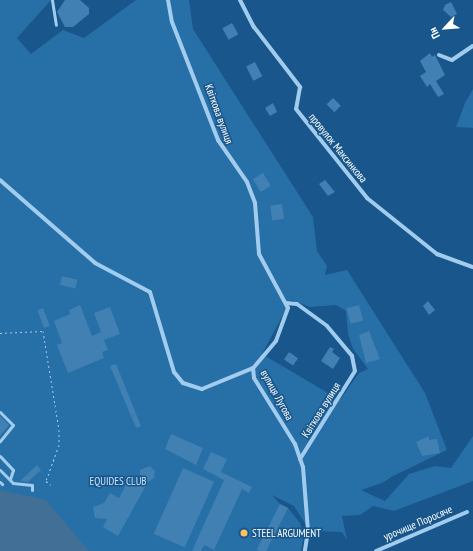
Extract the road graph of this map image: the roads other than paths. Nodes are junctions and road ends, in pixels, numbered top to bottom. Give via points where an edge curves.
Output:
1 (52, 0) edge
2 (168, 0) edge
3 (240, 0) edge
4 (56, 25) dead end
5 (473, 46) edge
6 (439, 55) dead end
7 (0, 180) edge
8 (473, 267) edge
9 (286, 303) junction
10 (252, 368) junction
11 (0, 412) edge
12 (0, 441) edge
13 (0, 456) edge
14 (300, 459) junction
15 (0, 470) edge
16 (10, 479) junction
17 (32, 490) dead end
18 (467, 512) dead end
19 (305, 551) edge
20 (376, 551) edge

1 - 4 lane
2 - 9 street, Квіткова вулиця via 172,22 218,140 247,182 255,203 259,254
3 - 8 street, провулок Максинкова via 254,27 300,86 296,109 367,198 437,254
5 - 6 street via 452,60
7 - 10 street via 95,264 150,292 174,372 183,383 202,389
9 - 10 street, вулиця Лугова via 288,308 285,323 276,341
9 - 14 street, Квіткова вулиця via 297,304 327,326 352,356 355,371
10 - 14 street, вулиця Лугова via 254,378 295,444
11 - 12 lane via 13,425
13 - 16 lane via 13,470
14 - 19 street, вулиця Лугова via 306,498
15 - 16 lane
16 - 17 lane via 17,485 32,486
18 - 20 street, урочище Поросяче

